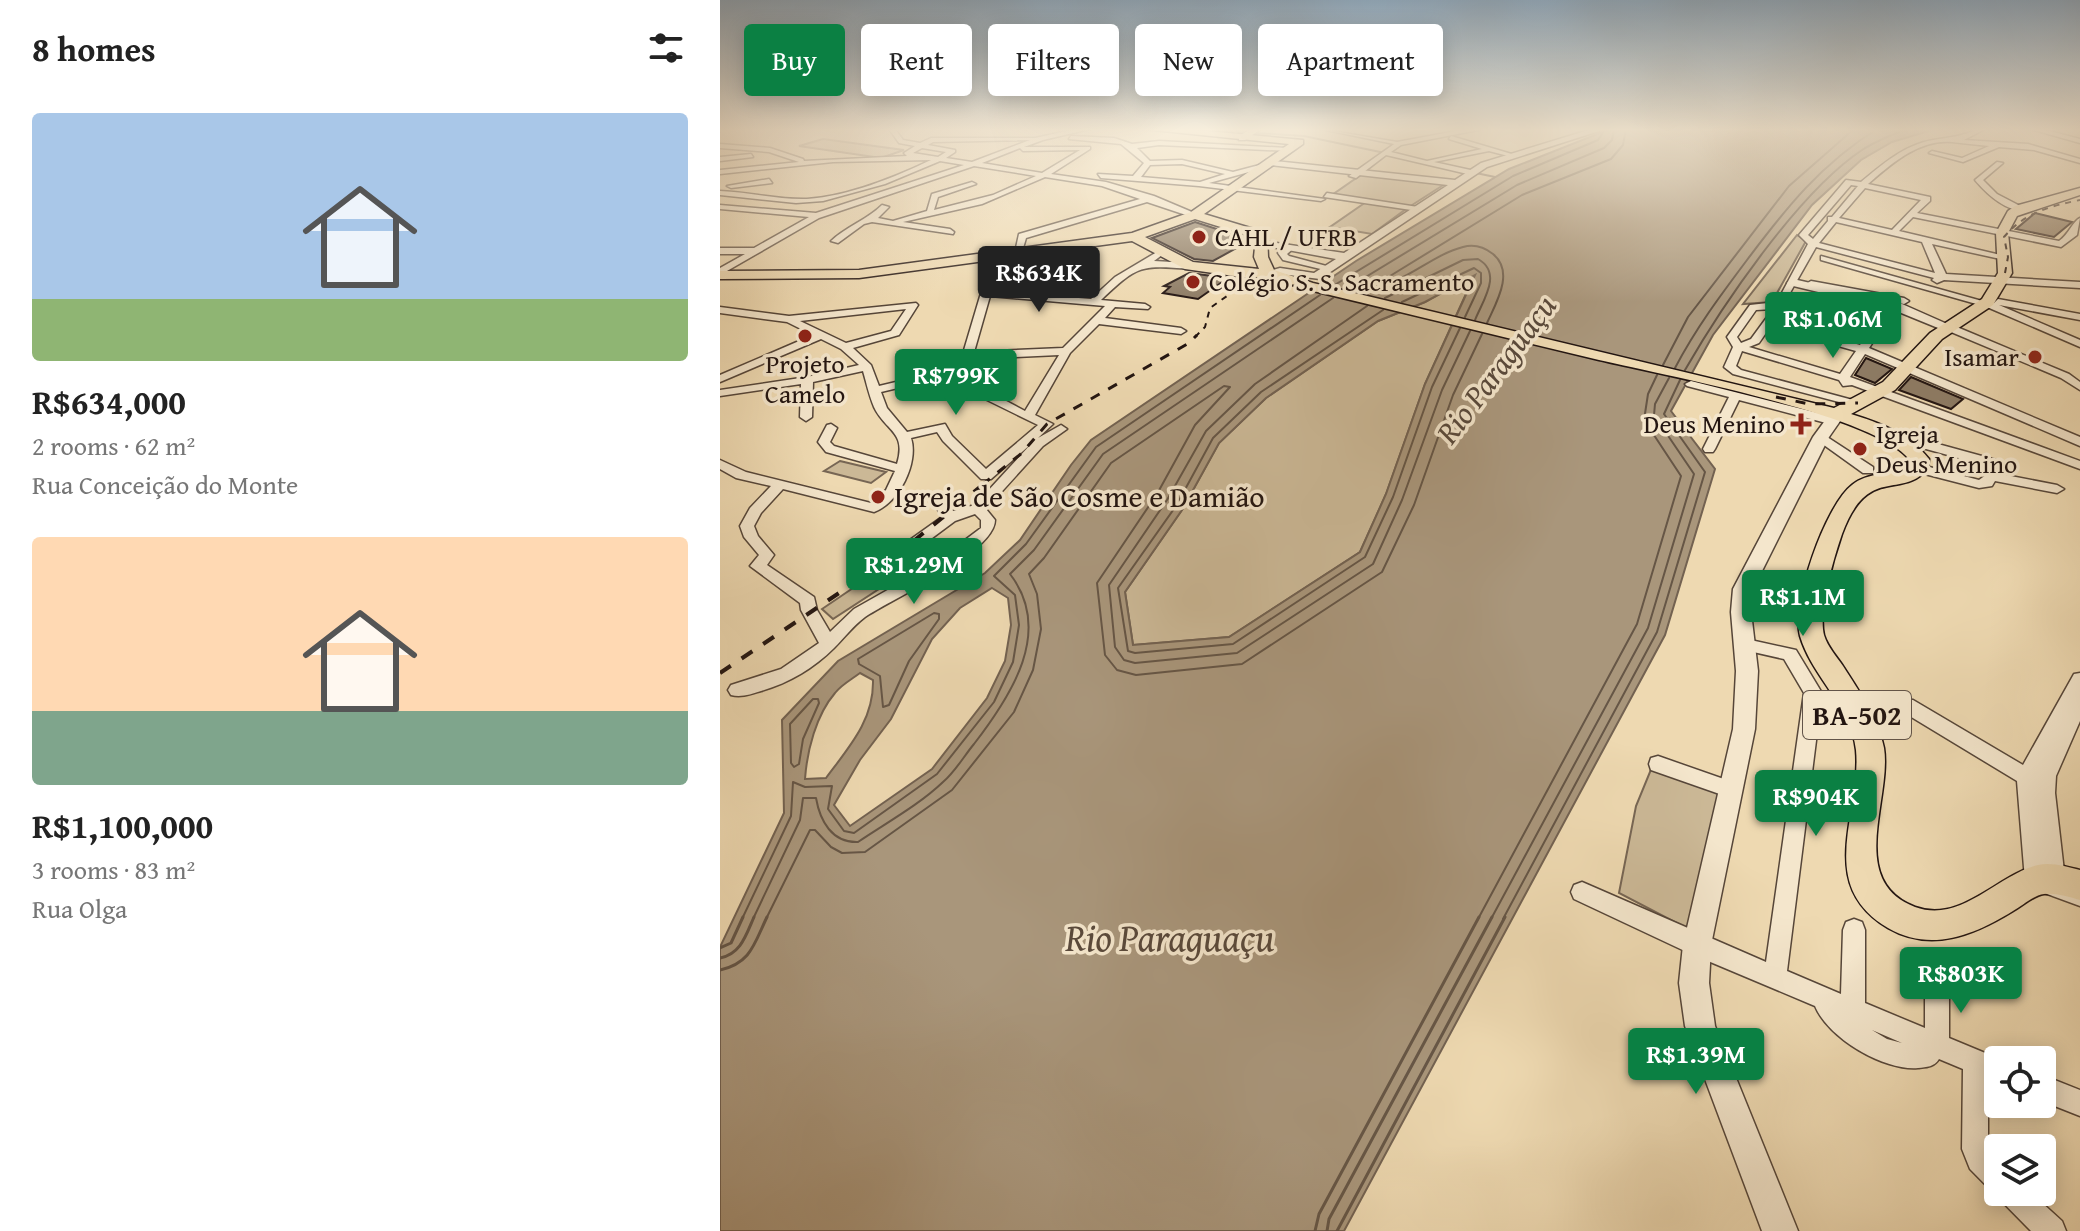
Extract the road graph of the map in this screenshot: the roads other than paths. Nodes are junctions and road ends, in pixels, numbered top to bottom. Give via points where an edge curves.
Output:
1 (867, 186) edge
2 (906, 186) edge
3 (964, 186) edge
4 (1017, 186) edge
5 (1101, 186) edge
6 (1111, 186) edge
7 (1191, 186) edge
8 (1215, 186) edge
9 (1235, 186) edge
10 (1452, 186) edge
11 (1842, 186) edge
12 (1862, 186) edge
13 (1870, 186) edge
14 (1985, 186) edge
15 (1231, 189) junction
16 (720, 190) edge
17 (1175, 191) dead end
18 (2080, 191) edge
19 (1094, 193) dead end
20 (1162, 195) dead end
21 (1150, 198) junction
22 (720, 207) edge
23 (885, 207) dead end
24 (1418, 209) junction
25 (1825, 209) junction
26 (2019, 209) junction
27 (930, 210) junction
28 (1195, 215) junction
29 (1835, 215) junction
30 (1913, 215) junction
31 (816, 216) junction
32 (872, 220) junction
33 (2080, 220) edge
34 (896, 222) junction
35 (1966, 227) junction
36 (950, 232) dead end
37 (1893, 233) junction
38 (2002, 233) junction
39 (2076, 236) edge
40 (1134, 237) junction
41 (1262, 239) junction
42 (1926, 240) junction
43 (835, 241) dead end
44 (1291, 247) junction
45 (1959, 247) junction
46 (1810, 249) junction
47 (720, 251) edge
48 (754, 251) junction
49 (1162, 252) junction
50 (1017, 255) junction
51 (1346, 257) junction
52 (983, 259) junction
53 (1144, 263) junction
54 (1190, 266) junction
55 (1329, 268) junction
56 (720, 273) edge
57 (1268, 273) junction
58 (1942, 277) junction
59 (1312, 281) junction
60 (1793, 282) junction
61 (1036, 284) dead end
62 (2080, 287) edge
63 (1923, 288) junction
64 (1995, 288) junction
65 (986, 292) junction
66 (1104, 302) junction
67 (1780, 305) junction
68 (1898, 305) junction
69 (1145, 307) dead end
70 (720, 310) edge
71 (2078, 311) edge
72 (789, 319) junction
73 (1095, 320) junction
74 (1769, 323) junction
75 (1948, 327) junction
76 (1181, 331) dead end
77 (822, 335) junction
78 (2080, 344) edge
79 (845, 347) junction
80 (1738, 347) junction
81 (1865, 350) junction
82 (1066, 351) junction
83 (968, 356) junction
84 (867, 367) junction
85 (1908, 367) junction
86 (964, 369) junction
87 (1843, 378) junction
88 (720, 379) edge
89 (807, 380) junction
90 (1691, 384) dead end
91 (2080, 387) edge
92 (721, 390) edge
93 (873, 391) junction
94 (1881, 392) junction
95 (1736, 395) junction
96 (1978, 397) junction
97 (1842, 412) junction
98 (1957, 414) dead end
99 (806, 417) dead end
100 (1028, 417) junction
101 (1054, 427) junction
102 (831, 428) dead end
103 (904, 436) junction
104 (1821, 437) junction
105 (2080, 442) edge
106 (1709, 449) dead end
107 (1913, 456) junction
108 (720, 464) edge
109 (1995, 464) dead end
110 (2080, 465) edge
111 (902, 469) junction
112 (1868, 470) dead end
113 (780, 485) junction
114 (2057, 489) dead end
115 (979, 509) junction
116 (935, 570) junction
117 (828, 644) junction
118 (1746, 645) junction
119 (2080, 679) edge
120 (737, 690) dead end
121 (1849, 700) junction
122 (2080, 701) edge
123 (1658, 764) dead end
124 (2026, 777) junction
125 (1731, 790) junction
126 (2057, 881) edge
127 (1582, 892) dead end
128 (2080, 896) edge
129 (1854, 930) dead end
130 (1697, 945) junction
131 (1775, 978) junction
132 (1937, 983) dead end
133 (1819, 997) junction
134 (1853, 1012) junction
135 (1932, 1045) junction
136 (1984, 1066) edge
137 (1984, 1088) edge
138 (2056, 1094) edge
139 (2080, 1103) edge
140 (1984, 1166) edge
141 (2025, 1206) edge
142 (1780, 1231) edge
143 (2052, 1231) edge

1 - 16 street via 794,201
2 - 31 street
3 - 27 street via 933,196
4 - 27 street via 962,207
5 - 19 street
6 - 21 street
7 - 17 street
8 - 15 street
9 - 15 main road
10 - 24 street
11 - 25 street
12 - 29 street
13 - 30 street via 1927,199
14 - 26 street
15 - 24 street
15 - 28 main road
18 - 26 main road
20 - 21 street
21 - 28 street
21 - 50 street via 1022,236
22 - 31 street
23 - 32 street
24 - 51 street
25 - 29 street
25 - 46 street via 1803,235
26 - 38 main road
27 - 34 street
28 - 40 main road
28 - 41 main road
29 - 37 street
29 - 46 street
30 - 35 street
30 - 37 street
31 - 48 street
32 - 34 street
32 - 43 street
33 - 39 street
34 - 36 street
35 - 38 street
35 - 45 street
37 - 42 street
38 - 39 street via 2061,244
38 - 64 main road
40 - 49 main road
40 - 50 main road
41 - 44 street
41 - 57 main road via 1261,257
42 - 45 street
42 - 58 street
44 - 51 street
44 - 55 street via 1282,253 1286,258
45 - 64 street
46 - 58 street
46 - 60 street
46 - 63 street
47 - 48 street
48 - 56 street
49 - 53 street
49 - 54 main road
50 - 52 main road
51 - 55 street
52 - 56 main road via 859,274
52 - 65 street
53 - 54 street
53 - 66 street
54 - 57 main road
55 - 59 street
57 - 59 main road
58 - 63 street
58 - 64 street
59 - 97 main road
60 - 67 street
60 - 68 street
61 - 65 street
62 - 64 street
63 - 64 street
63 - 68 street
64 - 71 street
64 - 75 main road
64 - 78 street
65 - 66 street
65 - 83 street
66 - 69 street
66 - 73 street
67 - 74 street
67 - 80 street via 1753,307 1732,337
68 - 75 street
68 - 81 street
70 - 72 street
72 - 77 street
72 - 79 street via 913,305 895,333
73 - 76 street
73 - 82 street
74 - 80 street via 1755,341
74 - 81 street
75 - 85 main road
75 - 91 street
77 - 79 street
77 - 88 street
79 - 84 street
80 - 87 street
80 - 97 street via 1730,367 1737,372
81 - 85 street
81 - 87 street
82 - 83 street
82 - 100 street
83 - 86 street
84 - 89 street
84 - 93 street
85 - 94 main road
85 - 96 street
86 - 93 street
86 - 100 street via 981,390
87 - 94 street
87 - 97 street
89 - 92 street
89 - 99 street
90 - 95 street
93 - 103 street
94 - 97 main road
94 - 110 street
95 - 97 street
95 - 106 street
96 - 98 street
96 - 105 street
97 - 104 street
97 - 107 main road
100 - 101 street
101 - 103 street via 986,476 941,427
101 - 115 street
102 - 111 street via 824,442 830,449
103 - 111 street via 908,448
104 - 112 street
104 - 118 street via 1743,589
107 - 109 street via 1927,445
107 - 114 street via 1979,484 1985,485 1990,476
107 - 121 main road, BA-502 via 1909,474 1858,489 1831,533 1812,635
108 - 113 street
111 - 113 street via 880,505 866,508
113 - 117 street via 747,526 767,555 758,566 808,601
115 - 116 street via 988,529
115 - 116 street via 947,514 899,552
116 - 117 street via 860,613
117 - 120 street via 778,679
118 - 125 street via 1744,729
118 - 131 street via 1790,654 1813,693
119 - 124 street
121 - 124 street via 1907,705
121 - 126 main road, BA-502 via 1870,748 1857,854 1866,883 1885,906 1908,921 1947,925
122 - 126 street via 2046,776
123 - 125 street
124 - 126 street
125 - 130 street
126 - 128 street
127 - 130 street
129 - 134 street
130 - 131 street
130 - 142 street via 1694,983 1700,1026
131 - 133 street
132 - 135 street
133 - 134 street
133 - 135 street via 1883,1053 1902,1058 1927,1055
134 - 135 street
135 - 136 street
137 - 140 street via 1975,1149
138 - 139 street
141 - 143 street

